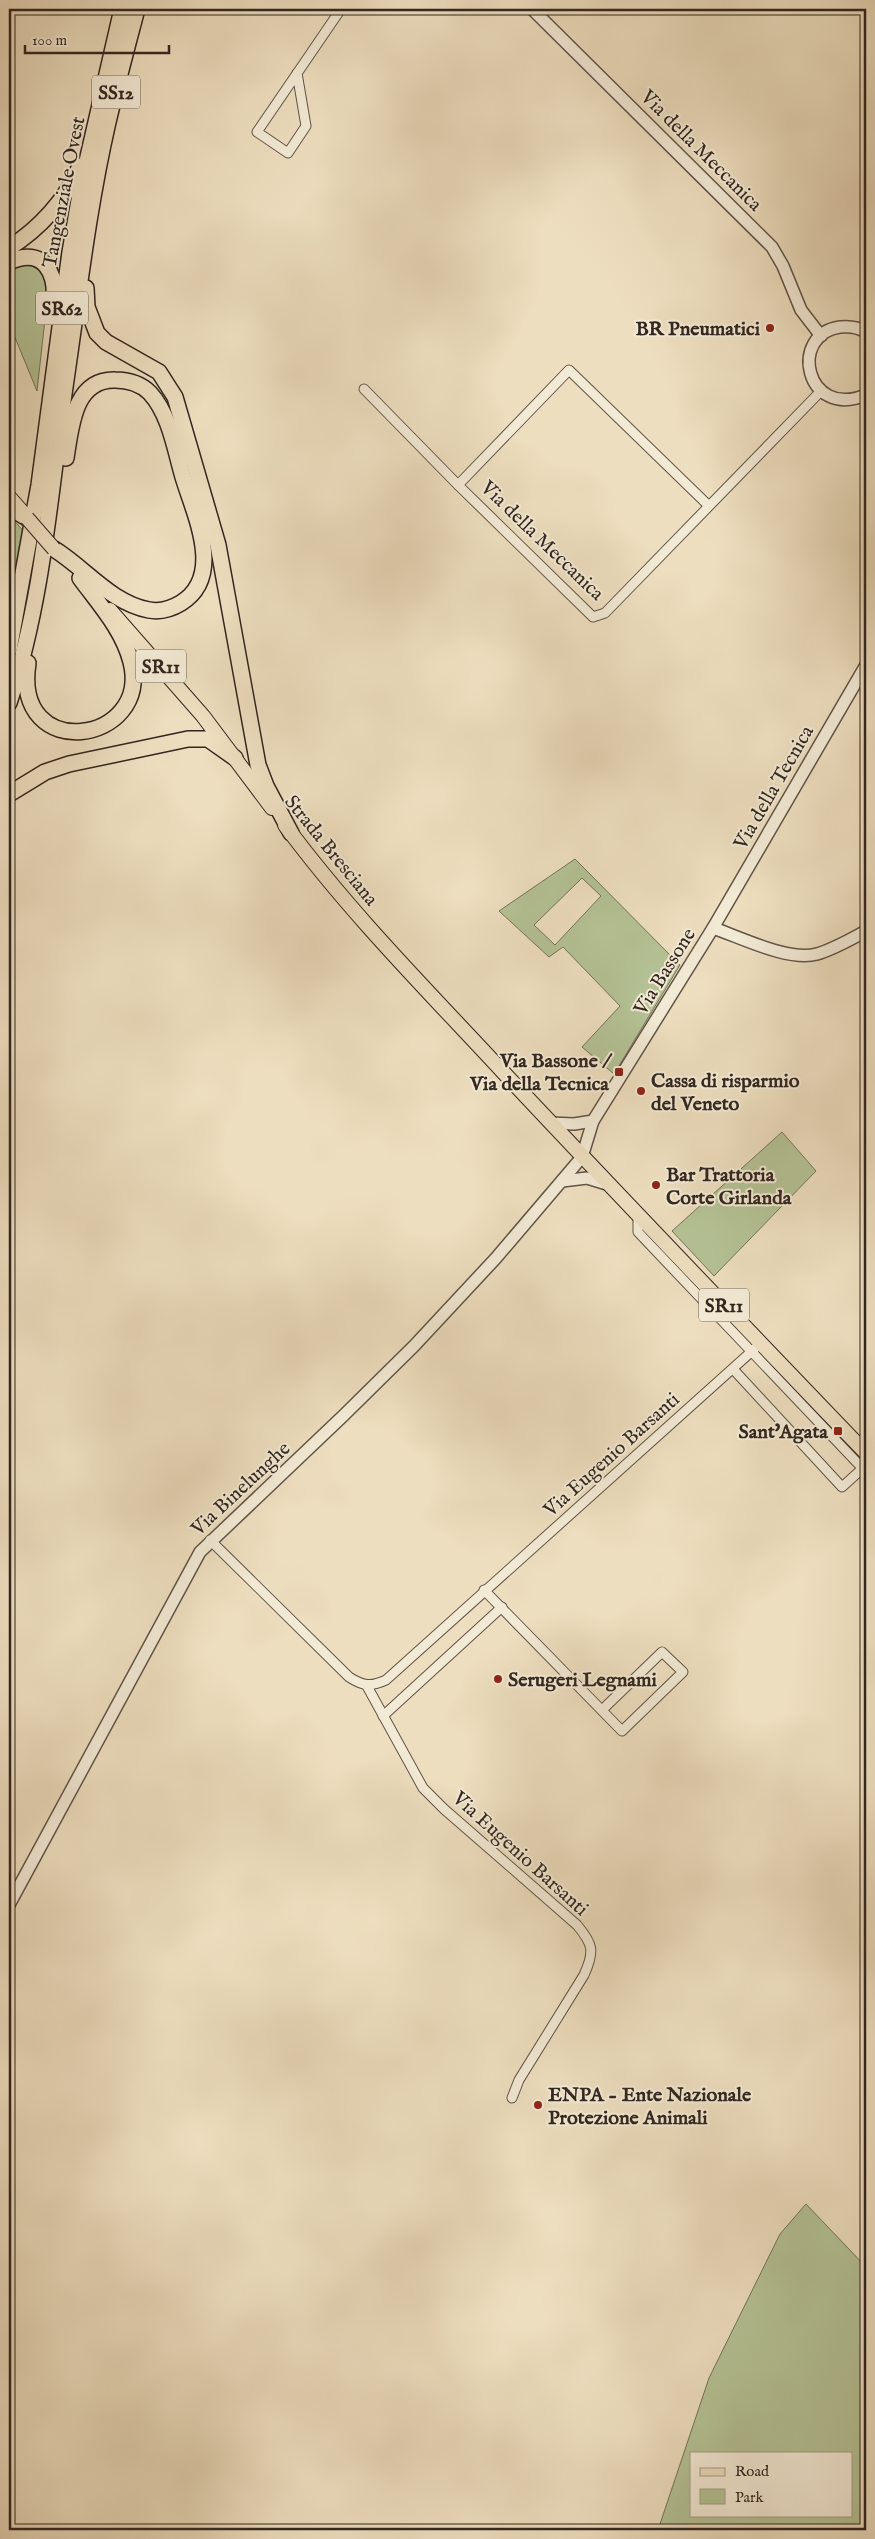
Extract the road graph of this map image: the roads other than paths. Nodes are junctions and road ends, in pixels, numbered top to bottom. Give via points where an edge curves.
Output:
1 (122, 9) edge
2 (137, 9) edge
3 (341, 9) edge
4 (532, 9) edge
5 (297, 73) junction
6 (94, 132) junction
7 (95, 190) junction
8 (9, 248) edge
9 (9, 262) edge
10 (866, 332) edge
11 (821, 336) junction
12 (364, 389) dead end
13 (821, 391) junction
14 (866, 395) edge
15 (854, 400) junction
16 (866, 401) edge
17 (39, 485) junction
18 (458, 485) junction
19 (10, 502) edge
20 (708, 505) junction
21 (27, 518) joint
22 (48, 521) junction
23 (30, 539) junction
24 (54, 549) joint
25 (85, 577) junction
26 (37, 587) junction
27 (9, 630) edge
28 (9, 650) edge
29 (866, 665) edge
30 (9, 703) edge
31 (235, 758) junction
32 (9, 794) edge
33 (291, 833) junction
34 (713, 928) junction
35 (866, 931) edge
36 (592, 1121) junction
37 (550, 1123) junction
38 (582, 1157) junction
39 (562, 1182) junction
40 (610, 1185) junction
41 (756, 1347) junction
42 (732, 1369) junction
43 (866, 1454) edge
44 (864, 1470) edge
45 (210, 1540) junction
46 (484, 1590) junction
47 (502, 1607) junction
48 (367, 1686) junction
49 (602, 1710) junction
50 (383, 1716) junction
51 (9, 1905) edge
52 (512, 2098) dead end

1 - 6 highway, Tangenziale Ovest / SS12
2 - 7 highway, Tangenziale Ovest / SS12
3 - 5 street
4 - 11 street, Via della Meccanica via 772,247 784,266 801,310
5 - 5 street via 257,132 288,152 306,126
6 - 8 highway via 79,170 64,195 41,222
6 - 17 highway, Tangenziale Ovest / SR62 via 70,252
7 - 22 highway, Tangenziale Ovest / SR62
7 - 33 highway via 86,292 90,317 102,338 158,372 175,397 220,554 258,765
9 - 17 highway via 24,257 36,259 46,266 54,280
10 - 11 street via 845,326 836,327
11 - 13 street via 814,344 809,363 810,374
12 - 18 street, Via della Meccanica
13 - 15 street via 830,397
13 - 20 street, Via della Meccanica
14 - 15 street
15 - 16 street
17 - 23 highway, Tangenziale Ovest / SR62
18 - 20 street, Via della Meccanica via 593,616 605,613
18 - 20 street, Via della Meccanica via 569,370
19 - 21 highway
21 - 24 main road, bridge
22 - 25 highway via 63,481 72,418 84,394 95,384 111,380 129,381 144,388 154,399 167,425 201,541 202,578 184,601 158,610 144,609 123,600
22 - 26 highway, Tangenziale Ovest / SR62
23 - 27 highway
23 - 28 highway, Tangenziale Ovest / SR62
24 - 25 highway
25 - 26 highway via 121,636 133,673 131,694 121,711 109,723 89,732 66,731 45,723 36,714 27,695
25 - 31 main road, Strada Bresciana / SR11
26 - 30 highway, Tangenziale Ovest / SR62 via 31,625
29 - 34 street, Via della Tecnica
31 - 32 highway via 208,740 188,739 56,768
31 - 33 main road, Strada Bresciana / SR11
33 - 37 main road, Strada Bresciana / SR11 via 360,918
34 - 35 street, Via Bassone via 799,955 816,954
34 - 36 street, Via Bassone
36 - 37 street
36 - 38 street, Via Bassone
37 - 38 main road, Strada Bresciana / SR11
38 - 39 street, Via Binelunghe
38 - 40 main road, Strada Bresciana / SR11
39 - 40 street via 587,1178
39 - 45 street, Via Binelunghe via 414,1346
40 - 41 main road, Strada Bresciana / SR11 via 638,1215 657,1243
41 - 42 street, Via Eugenio Barsanti
41 - 43 main road, Strada Bresciana / SR11
41 - 44 street, Strada Bresciana
42 - 44 street, Strada Bresciana via 842,1486
42 - 46 street, Via Eugenio Barsanti
45 - 48 street via 350,1677
45 - 51 street, Via Binelunghe via 200,1552
46 - 47 street
46 - 48 street, Via Eugenio Barsanti via 386,1680
47 - 49 street
47 - 50 street
48 - 50 street, Via Eugenio Barsanti
49 - 49 street via 662,1652 683,1672 622,1731
50 - 52 street, Via Eugenio Barsanti via 423,1788 577,1925 592,1950 584,1975 519,2080

